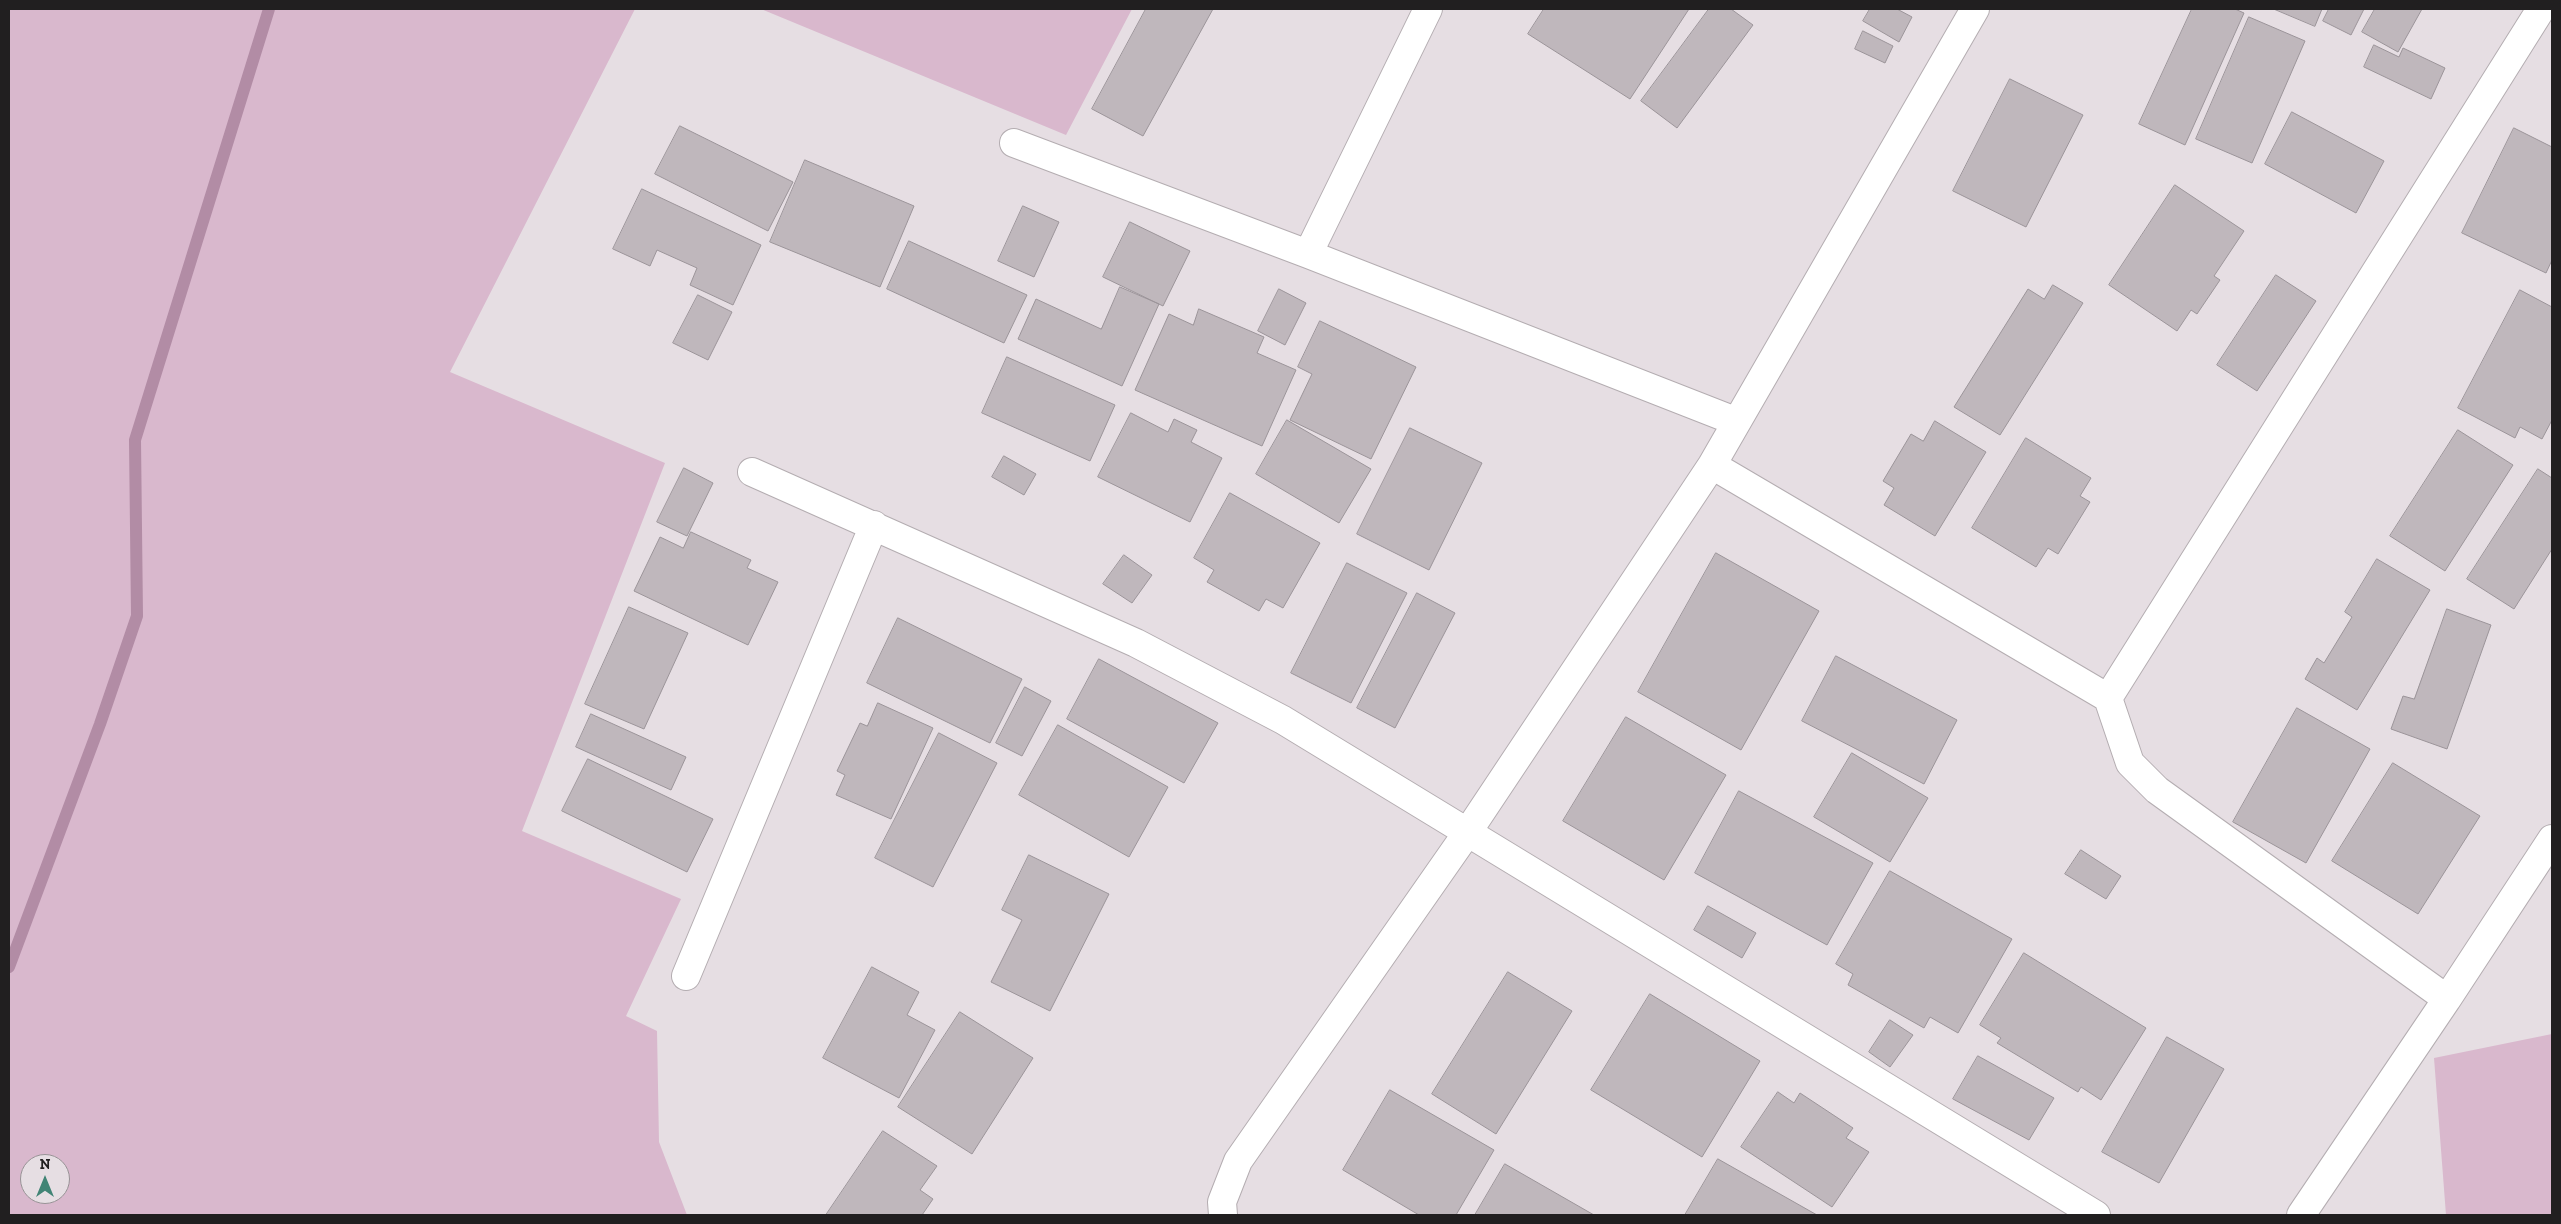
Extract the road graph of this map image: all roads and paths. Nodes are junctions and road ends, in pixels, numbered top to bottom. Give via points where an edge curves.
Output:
1 (1428, 9) edge
2 (1975, 9) edge
3 (2541, 9) edge
4 (1014, 143) dead end
5 (1308, 254) junction
6 (1735, 421) junction
7 (1712, 465) junction
8 (752, 472) dead end
9 (874, 525) junction
10 (2108, 698) junction
11 (1467, 833) junction
12 (2552, 838) edge
13 (686, 976) dead end
14 (2447, 999) junction
15 (1223, 1215) edge
16 (2096, 1215) edge
17 (2301, 1215) edge

1 - 5 street
2 - 6 street
3 - 10 street
4 - 5 street
5 - 6 street
6 - 7 street
7 - 10 street
7 - 11 street
8 - 9 street
9 - 11 street via 1136,643 1283,720
9 - 13 street
10 - 14 street via 2130,763 2157,790
11 - 15 street via 1238,1161 1222,1202
11 - 16 street
12 - 14 street
14 - 17 street

